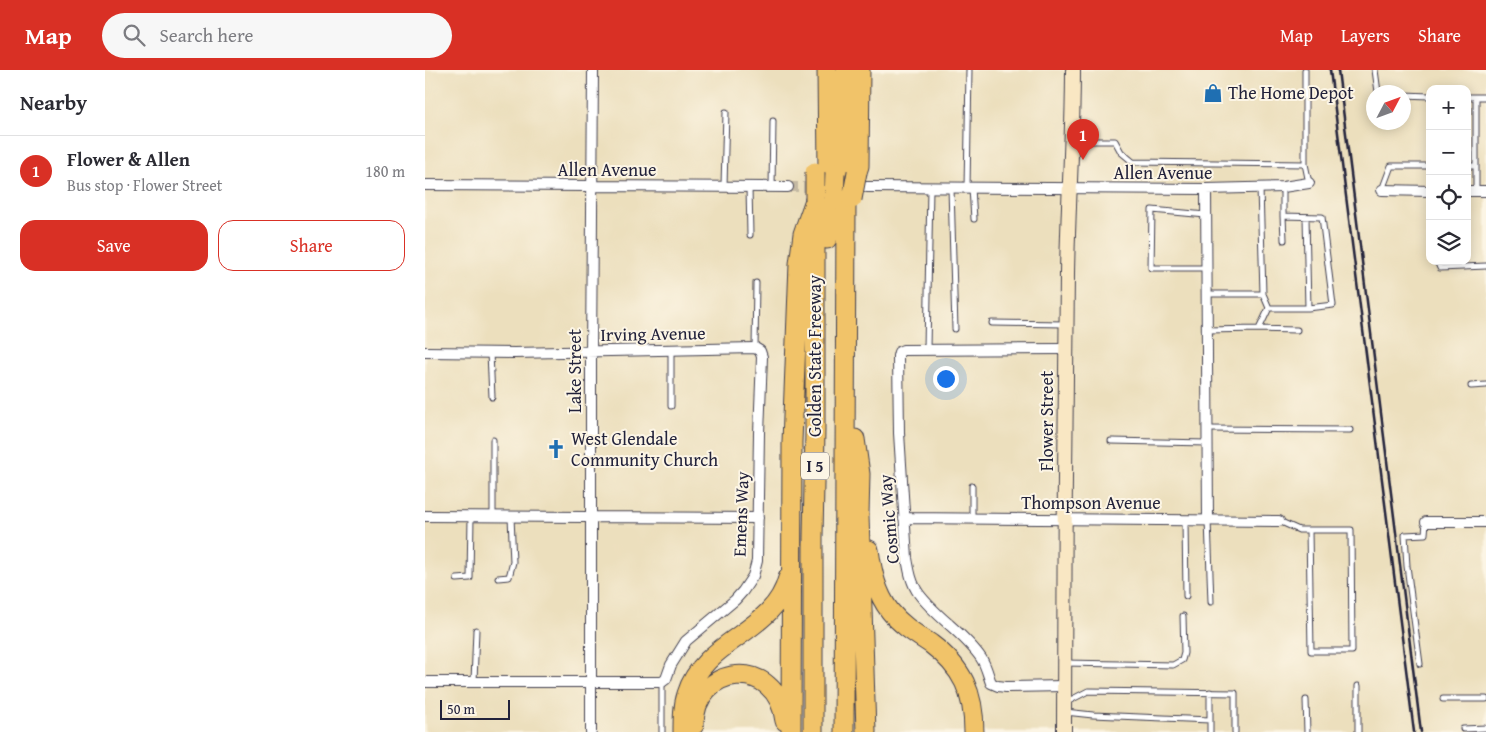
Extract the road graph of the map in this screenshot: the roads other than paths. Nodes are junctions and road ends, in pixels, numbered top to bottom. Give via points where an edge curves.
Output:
1 (593, 70) edge
2 (815, 70) edge
3 (827, 70) edge
4 (836, 70) edge
5 (846, 70) edge
6 (860, 70) edge
7 (969, 70) edge
8 (1073, 70) edge
9 (1305, 70) edge
10 (1375, 70) edge
11 (1377, 85) edge
12 (1411, 95) edge
13 (1426, 96) edge
14 (1471, 97) edge
15 (1476, 97) junction
16 (1486, 97) edge
17 (726, 112) dead end
18 (773, 121) dead end
19 (1072, 141) junction
20 (1305, 164) junction
21 (1426, 166) edge
22 (1471, 166) edge
23 (1476, 166) junction
24 (836, 173) junction
25 (1309, 183) joint
26 (425, 184) edge
27 (593, 186) junction
28 (724, 187) junction
29 (749, 187) junction
30 (772, 187) junction
31 (788, 187) tunnel mouth
32 (1283, 187) junction
33 (867, 188) dead end
34 (930, 188) junction
35 (951, 188) junction
36 (969, 188) junction
37 (1260, 188) junction
38 (1069, 189) junction
39 (1205, 189) junction
40 (1382, 190) joint
41 (1426, 190) edge
42 (1476, 191) edge
43 (835, 200) junction
44 (1206, 215) junction
45 (1283, 216) junction
46 (1306, 217) junction
47 (974, 219) dead end
48 (750, 235) dead end
49 (1284, 240) dead end
50 (1439, 265) edge
51 (1486, 266) edge
52 (1206, 268) junction
53 (756, 282) dead end
54 (1206, 294) junction
55 (1263, 294) junction
56 (1269, 308) junction
57 (1308, 308) junction
58 (992, 323) dead end
59 (1066, 324) junction
60 (955, 329) dead end
61 (1259, 329) junction
62 (1207, 330) junction
63 (1297, 330) dead end
64 (927, 349) junction
65 (671, 350) junction
66 (758, 350) junction
67 (1066, 350) junction
68 (591, 351) junction
69 (425, 352) edge
70 (490, 353) junction
71 (845, 364) junction
72 (1486, 385) edge
73 (1471, 386) dead end
74 (492, 397) dead end
75 (671, 406) dead end
76 (1207, 430) junction
77 (1350, 430) dead end
78 (493, 440) dead end
79 (1111, 441) dead end
80 (1207, 443) junction
81 (972, 486) dead end
82 (859, 502) junction
83 (425, 516) edge
84 (471, 517) junction
85 (493, 517) junction
86 (511, 517) junction
87 (591, 517) junction
88 (758, 518) junction
89 (904, 518) junction
90 (972, 519) junction
91 (1066, 519) junction
92 (1185, 520) junction
93 (1208, 520) junction
94 (1279, 521) joint
95 (1426, 522) joint
96 (1486, 522) edge
97 (1309, 530) junction
98 (792, 554) junction
99 (498, 578) dead end
100 (457, 579) dead end
101 (1186, 596) dead end
102 (1211, 602) dead end
103 (1183, 616) dead end
104 (476, 630) dead end
105 (1065, 663) junction
106 (1420, 664) dead end
107 (425, 682) edge
108 (474, 682) junction
109 (591, 682) junction
110 (662, 682) junction
111 (1064, 686) junction
112 (1358, 686) dead end
113 (1210, 692) junction
114 (1443, 699) dead end
115 (1306, 700) dead end
116 (1486, 700) edge
117 (1064, 707) junction
118 (1210, 720) junction
119 (1486, 728) edge
120 (1463, 729) dead end
121 (591, 732) edge
122 (662, 732) edge
123 (683, 732) edge
124 (694, 732) edge
125 (786, 732) edge
126 (791, 732) edge
127 (813, 732) edge
128 (824, 732) edge
129 (833, 732) edge
130 (844, 732) edge
131 (866, 732) edge
132 (974, 732) edge
133 (1064, 732) edge
134 (1210, 732) edge
135 (1235, 732) edge
136 (1307, 732) edge
137 (1358, 732) edge

1 - 27 street, Lake Street
2 - 24 highway, Golden State Freeway / I 5
3 - 24 highway
4 - 24 highway
5 - 24 highway, Golden State Freeway / I 5
6 - 24 highway via 859,166
7 - 36 lane
8 - 19 street, Flower Street
9 - 20 lane
10 - 11 lane
12 - 13 lane
14 - 15 lane
15 - 16 lane
15 - 23 lane
17 - 28 lane
18 - 30 lane
19 - 20 lane via 1115,141 1121,152 1133,162
19 - 38 street, Flower Street
20 - 25 lane
21 - 40 lane via 1391,166
22 - 23 lane
23 - 42 lane
24 - 43 highway, Golden State Freeway / I 5, bridge
24 - 43 highway, bridge
25 - 32 street, Allen Avenue
26 - 27 street, Allen Avenue
27 - 28 street, Allen Avenue
27 - 68 street, Lake Street
28 - 29 street, Allen Avenue
29 - 30 street, Allen Avenue
29 - 48 lane
30 - 31 street, Allen Avenue
32 - 37 street, Allen Avenue
32 - 45 lane
33 - 34 street, Allen Avenue
34 - 35 street, Allen Avenue
34 - 64 lane
35 - 36 street, Allen Avenue
35 - 60 lane
36 - 38 street, Allen Avenue
36 - 47 lane
37 - 39 street, Allen Avenue
37 - 55 lane
38 - 39 street, Allen Avenue
38 - 59 street, Flower Street
39 - 44 street
40 - 41 street
43 - 71 highway, Golden State Freeway / I 5 via 846,226
43 - 98 highway via 803,234 799,264
43 - 127 highway, Golden State Freeway / I 5 via 815,430
43 - 128 highway
43 - 129 highway
44 - 52 street
44 - 52 lane via 1152,210 1151,268
45 - 46 lane
45 - 49 lane
46 - 57 lane
46 - 57 lane via 1321,217 1333,305
50 - 51 lane via 1440,268
52 - 54 street
53 - 66 lane
54 - 55 lane
54 - 62 street
55 - 56 lane
56 - 57 lane
56 - 61 lane
58 - 59 lane
59 - 67 street, Flower Street
61 - 62 lane
61 - 63 lane
62 - 76 street
64 - 67 street
64 - 89 street, Cosmic Way via 899,352
65 - 66 street, Irving Avenue
65 - 68 street, Irving Avenue
65 - 75 lane
66 - 88 street, Emens Way via 762,357
67 - 91 street, Flower Street
68 - 70 street, Irving Avenue
68 - 87 street, Lake Street
69 - 70 street, Irving Avenue
70 - 74 lane
71 - 82 highway via 859,474
71 - 130 highway, Golden State Freeway / I 5
72 - 73 lane
76 - 77 lane
76 - 80 street
78 - 85 lane
79 - 80 lane
80 - 93 street
81 - 90 lane
82 - 131 highway
82 - 132 highway via 875,581 883,601 905,627 946,656 958,670 969,692
83 - 84 street
84 - 85 street
84 - 100 lane via 470,578
85 - 86 street
86 - 87 street
86 - 99 lane via 513,562 509,576
87 - 88 street
87 - 109 street, Lake Street
88 - 110 street, Emens Way via 757,561 753,576 735,600 686,641
89 - 90 street, Thompson Avenue
89 - 111 street, Cosmic Way via 907,558 918,593 982,659 991,683 1006,687
90 - 91 street, Thompson Avenue
91 - 92 street, Thompson Avenue
91 - 105 street, Flower Street
92 - 93 street, Thompson Avenue
92 - 101 lane
93 - 94 street, Thompson Avenue
93 - 102 lane
94 - 97 lane via 1299,530
95 - 96 street
95 - 106 lane via 1425,534 1405,535
97 - 97 lane via 1351,530 1352,651 1311,650
98 - 123 highway via 787,583 770,612 709,658 696,674 683,710
98 - 126 highway
103 - 105 lane via 1184,653 1182,660 1173,665
104 - 108 lane
105 - 111 street, Flower Street
107 - 108 street
108 - 109 street
109 - 110 street
109 - 121 street, Lake Street
110 - 122 lane, Emens Way
111 - 117 street, Flower Street
112 - 137 lane
113 - 117 lane via 1088,691
113 - 118 lane
113 - 135 lane via 1235,693
114 - 116 lane
115 - 136 lane
117 - 118 lane via 1093,715
117 - 133 street, Flower Street
118 - 134 lane
119 - 120 lane
124 - 125 highway via 696,708 704,692 726,677 743,675 761,680 776,693 782,704

